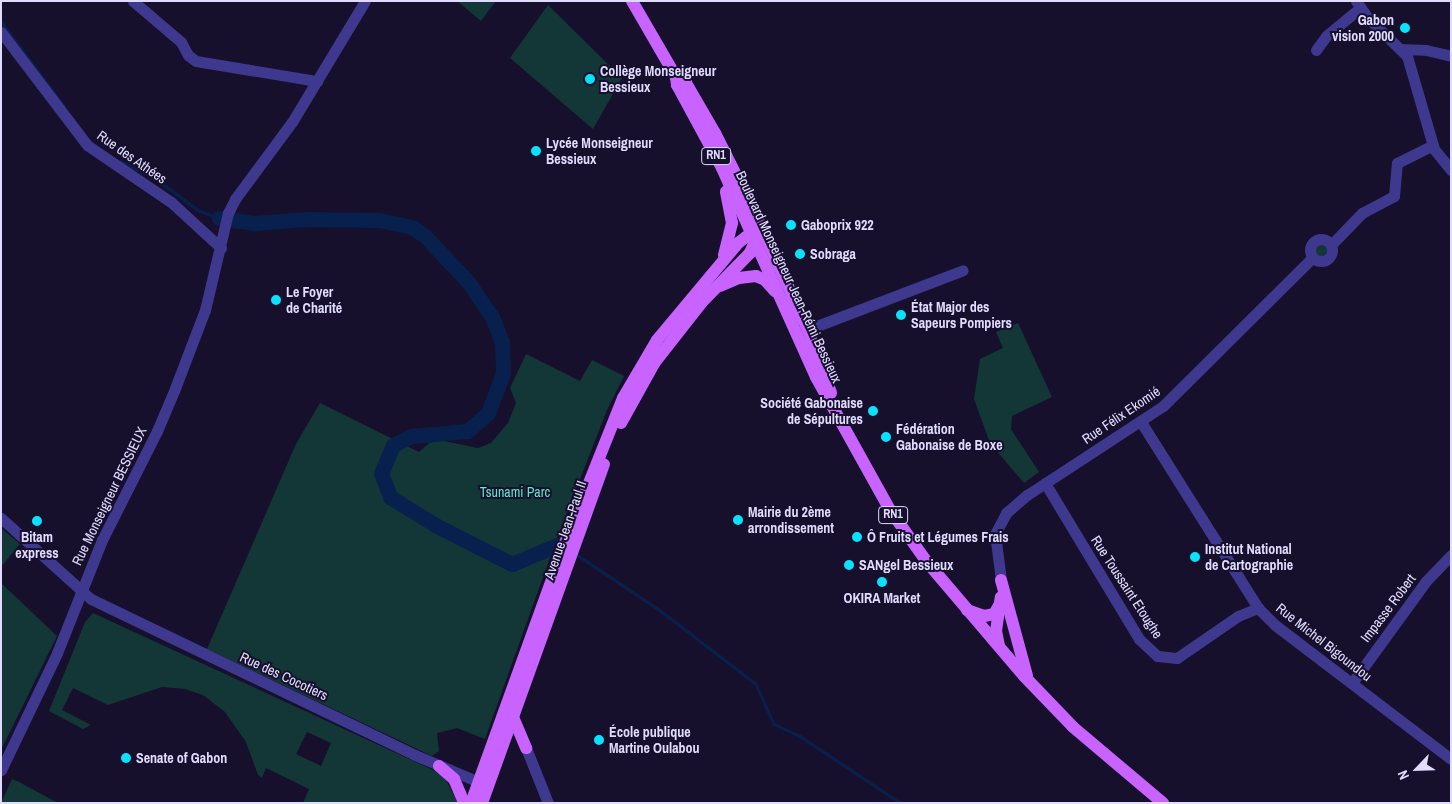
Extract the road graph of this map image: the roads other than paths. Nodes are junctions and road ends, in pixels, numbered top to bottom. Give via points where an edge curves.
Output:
1 (133, 1) edge
2 (365, 1) edge
3 (632, 1) edge
4 (1358, 5) edge
5 (1, 32) edge
6 (1401, 49) junction
7 (1316, 50) dead end
8 (1451, 56) edge
9 (676, 77) junction
10 (317, 81) junction
11 (704, 134) junction
12 (1433, 145) junction
13 (724, 151) junction
14 (1451, 170) edge
15 (756, 238) junction
16 (1331, 245) junction
17 (221, 248) junction
18 (1312, 257) junction
19 (719, 267) junction
20 (963, 270) dead end
21 (715, 288) junction
22 (785, 304) junction
23 (803, 328) junction
24 (1141, 422) junction
25 (1045, 483) junction
26 (1, 518) edge
27 (569, 550) junction
28 (1451, 555) edge
29 (1001, 580) joint
30 (82, 589) junction
31 (1005, 608) junction
32 (1258, 608) junction
33 (967, 610) junction
34 (996, 642) junction
35 (1028, 681) junction
36 (1352, 682) junction
37 (513, 717) junction
38 (502, 748) junction
39 (526, 748) junction
40 (1451, 759) edge
41 (439, 766) junction
42 (1, 770) edge
43 (483, 784) junction
44 (464, 803) edge
45 (471, 803) edge
46 (482, 803) edge
47 (548, 803) edge
48 (1162, 803) edge

1 - 10 street via 182,42 188,55 196,60
2 - 10 street, Rue Monseigneur BESSIEUX
3 - 9 main road, Boulevard Monseigneur Jean-Rémi Bessieux / RN1
4 - 6 street
4 - 7 street
5 - 17 street, Rue des Athées via 87,145 171,202
6 - 8 street
6 - 12 street via 1413,70
9 - 11 main road, Boulevard Monseigneur Jean-Rémi Bessieux / RN1 via 677,85
9 - 13 main road, Boulevard Monseigneur Jean-Rémi Bessieux / RN1 via 686,83
10 - 17 street, Rue Monseigneur BESSIEUX via 283,134 240,190 228,213
11 - 15 main road, Boulevard Monseigneur Jean-Rémi Bessieux / RN1
11 - 19 main road via 731,210 730,235
12 - 14 street via 1439,158
12 - 16 street via 1397,163 1394,196 1362,214
13 - 15 main road via 754,218
13 - 23 main road, Boulevard Monseigneur Jean-Rémi Bessieux / RN1
15 - 19 main road, Avenue Jean-Paul II via 741,240
15 - 21 main road, Avenue Jean-Paul II via 750,253
15 - 22 main road, Boulevard Monseigneur Jean-Rémi Bessieux / RN1
15 - 23 main road via 765,242
16 - 18 street via 1331,256 1326,260
16 - 18 street via 1326,240 1315,240 1310,250
17 - 30 street, Rue Monseigneur BESSIEUX via 205,310 167,407
18 - 24 street, Rue Félix Ekomié via 1195,376
19 - 27 main road, Avenue Jean-Paul II via 674,320 640,368 608,433
20 - 23 street
21 - 22 main road via 739,278 756,276 768,283
21 - 27 main road, Avenue Jean-Paul II via 655,362 633,398
22 - 23 main road, Boulevard Monseigneur Jean-Rémi Bessieux / RN1
23 - 33 main road, Boulevard Monseigneur Jean-Rémi Bessieux / RN1 via 836,410 894,516
24 - 25 street, Rue Félix Ekomié
24 - 32 street, Rue Michel Bigoundou
25 - 29 street, Rue Félix Ekomié via 1012,507 997,527
25 - 32 street, Rue Toussaint Etoughe via 1139,638 1157,656 1177,658 1238,616
26 - 30 street, Rue des Cocotiers
27 - 37 main road, Avenue Jean-Paul II
27 - 43 main road, Avenue Jean-Paul II
28 - 36 street, Impasse Robert via 1426,581
29 - 31 main road
30 - 41 street, Rue des Cocotiers via 99,603
30 - 42 street, Rue Monseigneur BESSIEUX via 57,653
31 - 33 main road via 984,616
31 - 34 main road via 1006,635
31 - 35 main road
32 - 36 street, Rue Michel Bigoundou via 1275,625
33 - 34 main road, Boulevard Monseigneur Jean-Rémi Bessieux / RN1
34 - 35 main road, Boulevard Monseigneur Jean-Rémi Bessieux / RN1
35 - 48 main road, Boulevard Monseigneur Jean-Rémi Bessieux / RN1 via 1073,727
36 - 40 street, Rue Michel Bigoundou
37 - 38 main road, Avenue Jean-Paul II
37 - 39 main road
38 - 39 main road via 513,741
38 - 43 main road, Avenue Jean-Paul II
39 - 47 street
41 - 43 street, Rue des Cocotiers
41 - 44 main road via 454,779
43 - 45 main road, Avenue Jean-Paul II
43 - 46 main road, Avenue Jean-Paul II

